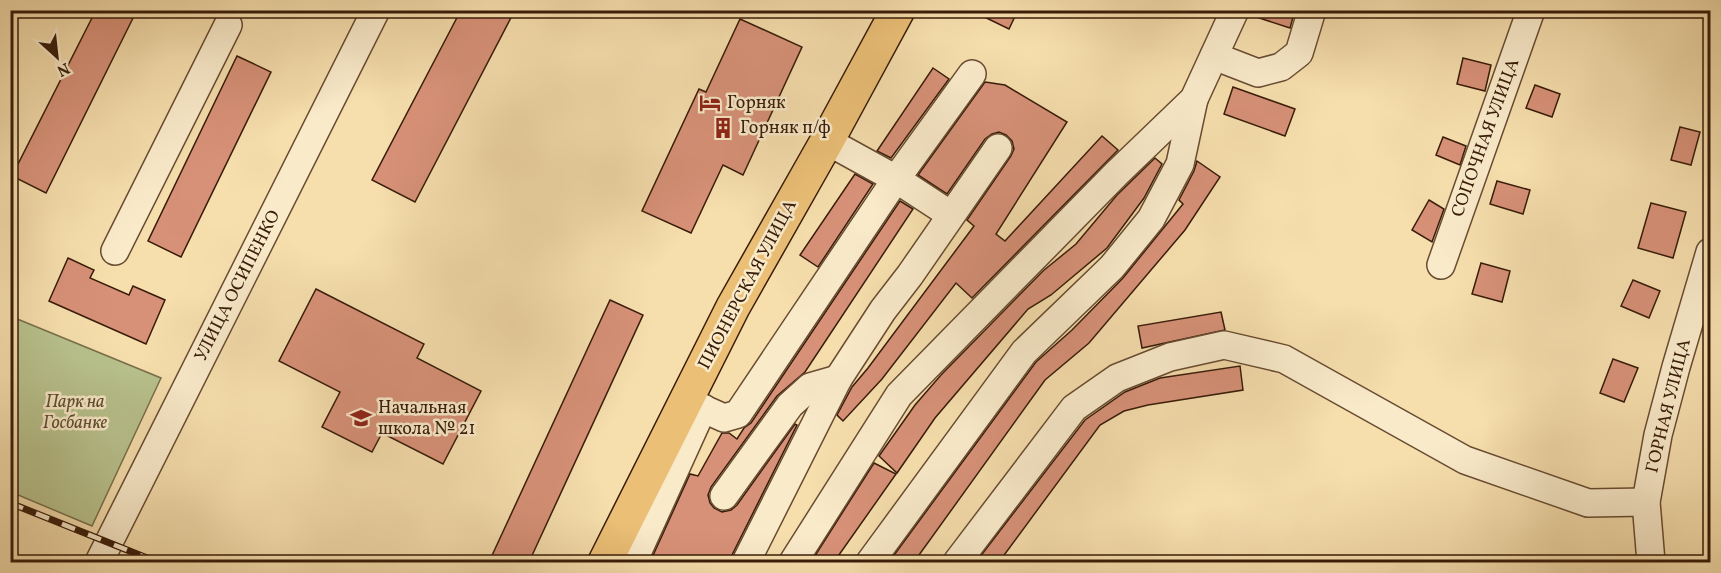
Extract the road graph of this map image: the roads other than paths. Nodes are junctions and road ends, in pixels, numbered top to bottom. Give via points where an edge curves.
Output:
1 (376, 10) edge
2 (898, 10) edge
3 (1235, 10) edge
4 (1312, 10) edge
5 (1531, 10) edge
6 (228, 25) dead end
7 (1214, 56) junction
8 (972, 74) dead end
9 (1194, 99) junction
10 (827, 141) junction
11 (998, 148) dead end
12 (896, 179) junction
13 (951, 215) junction
14 (116, 251) dead end
15 (1710, 252) edge
16 (1440, 265) dead end
17 (838, 379) junction
18 (694, 405) junction
19 (724, 496) dead end
20 (1646, 502) junction
21 (99, 562) edge
22 (605, 562) edge
23 (633, 562) edge
24 (746, 562) edge
25 (794, 562) edge
26 (870, 562) edge
27 (957, 562) edge
28 (1651, 562) edge

1 - 21 street, УЛИЦА ОСИПЕНКО
2 - 10 main road, ПИОНЕРСКАЯ УЛИЦА
3 - 7 street
4 - 7 street via 1299,52 1281,67 1258,73
5 - 16 street, СОПОЧНАЯ УЛИЦА
6 - 14 street
7 - 9 street
8 - 12 street
9 - 25 street via 899,395
9 - 26 street via 1180,164 1151,219 1112,267 1024,352
10 - 12 street
10 - 18 main road, ПИОНЕРСКАЯ УЛИЦА via 733,307
11 - 13 street
12 - 13 street
12 - 18 street via 738,414 724,418
13 - 17 street
15 - 20 street, ГОРНАЯ УЛИЦА via 1658,435
17 - 19 street via 810,387 790,405
17 - 24 street
18 - 22 main road, ПИОНЕРСКАЯ УЛИЦА
18 - 23 street
20 - 27 street via 1588,503 1465,460 1284,359 1224,345 1170,357 1117,378 1074,408
20 - 28 street, ГОРНАЯ УЛИЦА

